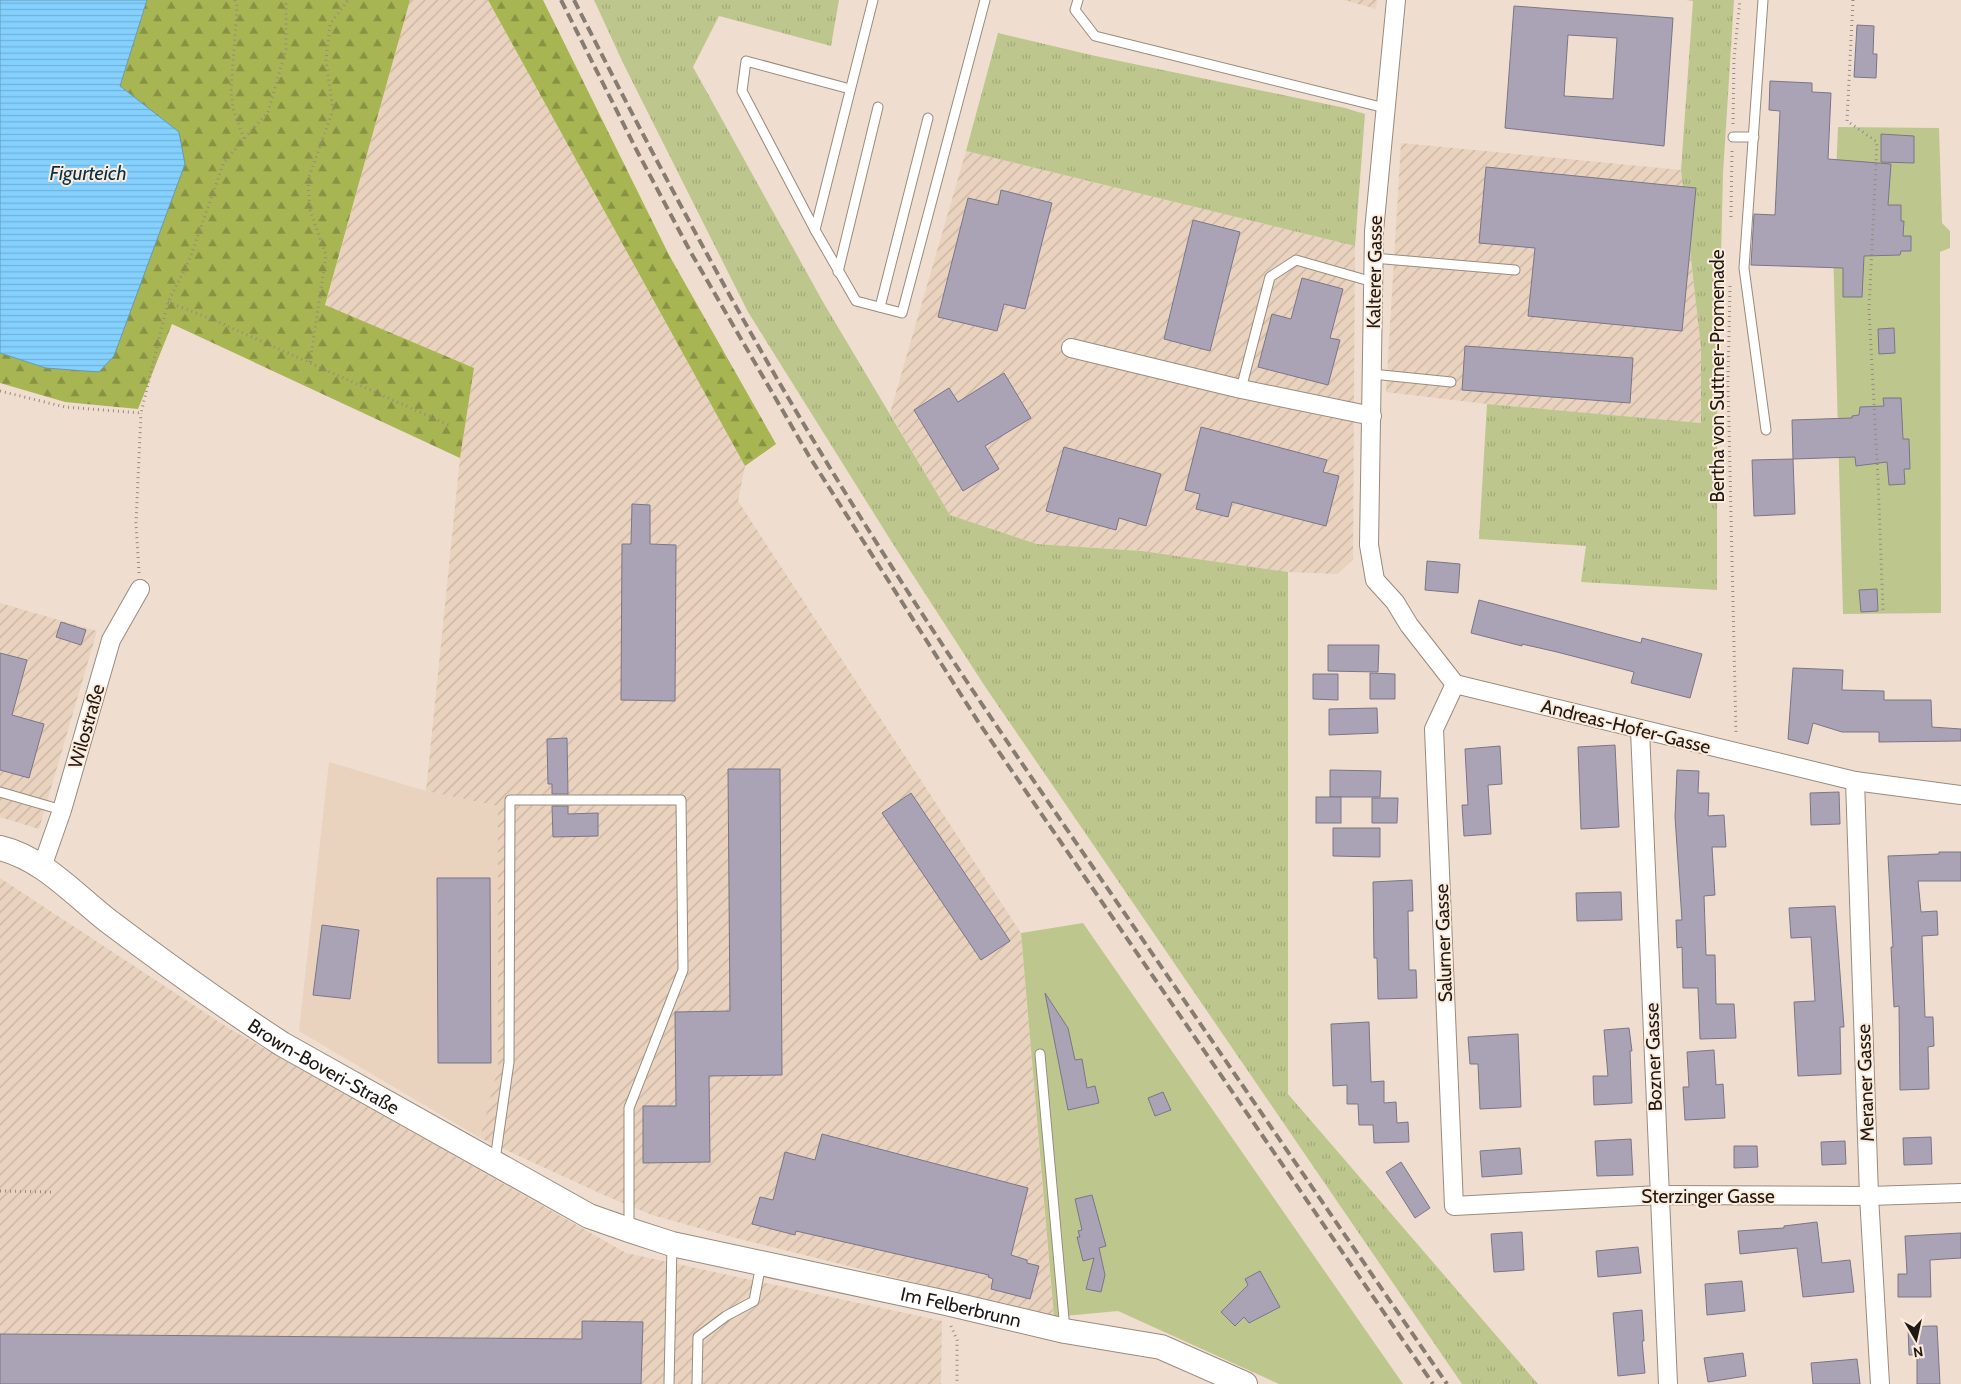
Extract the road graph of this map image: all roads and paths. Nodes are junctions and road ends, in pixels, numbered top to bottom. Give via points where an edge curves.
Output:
1 (235, 0) edge
2 (286, 0) edge
3 (348, 0) edge
4 (873, 0) edge
5 (985, 0) edge
6 (1078, 0) edge
7 (1396, 0) edge
8 (1740, 0) edge
9 (1763, 0) edge
10 (1853, 0) edge
11 (850, 89) junction
12 (878, 107) dead end
13 (1385, 108) junction
14 (928, 118) dead end
15 (1733, 137) junction
16 (1754, 137) junction
17 (244, 139) junction
18 (1731, 225) dead end
19 (815, 230) junction
20 (1373, 258) junction
21 (1515, 270) dead end
22 (838, 272) junction
23 (1373, 282) junction
24 (1730, 284) dead end
25 (168, 302) junction
26 (880, 307) junction
27 (1071, 348) dead end
28 (310, 362) junction
29 (1372, 374) junction
30 (1451, 382) dead end
31 (1241, 389) junction
32 (0, 391) edge
33 (142, 413) junction
34 (1372, 416) junction
35 (451, 426) dead end
36 (1766, 430) dead end
37 (140, 589) joint
38 (1883, 611) dead end
39 (1455, 684) junction
40 (1640, 730) junction
41 (1737, 752) junction
42 (1855, 781) junction
43 (0, 792) edge
44 (1961, 795) edge
45 (62, 810) junction
46 (0, 848) edge
47 (42, 867) junction
48 (1040, 1054) dead end
49 (494, 1163) junction
50 (0, 1191) edge
51 (52, 1192) dead end
52 (1961, 1193) edge
53 (1659, 1195) junction
54 (1868, 1196) junction
55 (1454, 1206) joint
56 (629, 1230) junction
57 (672, 1244) junction
58 (761, 1263) junction
59 (942, 1302) junction
60 (1065, 1331) junction
61 (669, 1384) edge
62 (697, 1384) edge
63 (956, 1384) edge
64 (1245, 1384) edge
65 (1668, 1384) edge
66 (1880, 1384) edge

1 - 17 path via 233,109
2 - 17 path via 286,49 268,112
3 - 28 path via 330,24 326,60 333,110 308,180 310,210 326,255
4 - 11 lane
5 - 26 lane via 902,313
6 - 13 lane via 1075,10 1095,36
7 - 13 street, Kalterer Gasse
8 - 15 path, Bertha von Suttner-Promenade via 1734,58
9 - 16 lane
10 - 38 path via 1846,121 1877,142 1869,310
11 - 19 lane
11 - 19 lane via 746,61 742,91
12 - 22 lane
13 - 20 street, Kalterer Gasse
14 - 26 lane
15 - 16 lane
15 - 18 path, Bertha von Suttner-Promenade
16 - 36 lane via 1744,268
17 - 25 path via 224,162 189,261
19 - 22 lane
20 - 21 lane
20 - 23 street, Kalterer Gasse
22 - 26 lane via 856,301
23 - 29 street, Kalterer Gasse
23 - 31 lane via 1296,260 1270,276
24 - 41 path, Bertha von Suttner-Promenade via 1728,382
25 - 28 path
25 - 33 path
27 - 31 street
28 - 35 path
29 - 30 lane
29 - 34 street, Kalterer Gasse
31 - 34 street
32 - 33 path via 65,407
33 - 37 path via 136,523
34 - 39 street, Kalterer Gasse via 1369,545 1375,580
37 - 45 street, Wilostraße via 111,640
39 - 40 street, Andreas-Hofer-Gasse
39 - 55 street, Salurner Gasse via 1434,729
40 - 41 street, Andreas-Hofer-Gasse
40 - 53 street, Bozner Gasse
41 - 42 street, Andreas-Hofer-Gasse
42 - 44 street, Andreas-Hofer-Gasse
42 - 54 street, Meraner Gasse
43 - 45 lane
45 - 47 street, Wilostraße
46 - 47 street, Brown-Boveri-Straße
47 - 49 street, Brown-Boveri-Straße via 107,920 259,1029
48 - 60 lane
49 - 56 street, Brown-Boveri-Straße via 590,1216
49 - 56 lane via 509,1062 510,800 681,800 683,970 629,1108
50 - 51 path
52 - 54 street, Sterzinger Gasse
53 - 54 street, Sterzinger Gasse
53 - 55 street, Sterzinger Gasse
53 - 65 street, Bozner Gasse
54 - 66 street, Meraner Gasse
56 - 57 street, Brown-Boveri-Straße
57 - 58 street, Im Felberbrunn
57 - 61 lane
58 - 59 street, Im Felberbrunn
58 - 62 lane via 754,1301 726,1316 698,1337
59 - 60 street, Im Felberbrunn
59 - 63 path via 957,1340
60 - 64 street, Im Felberbrunn via 1161,1347

